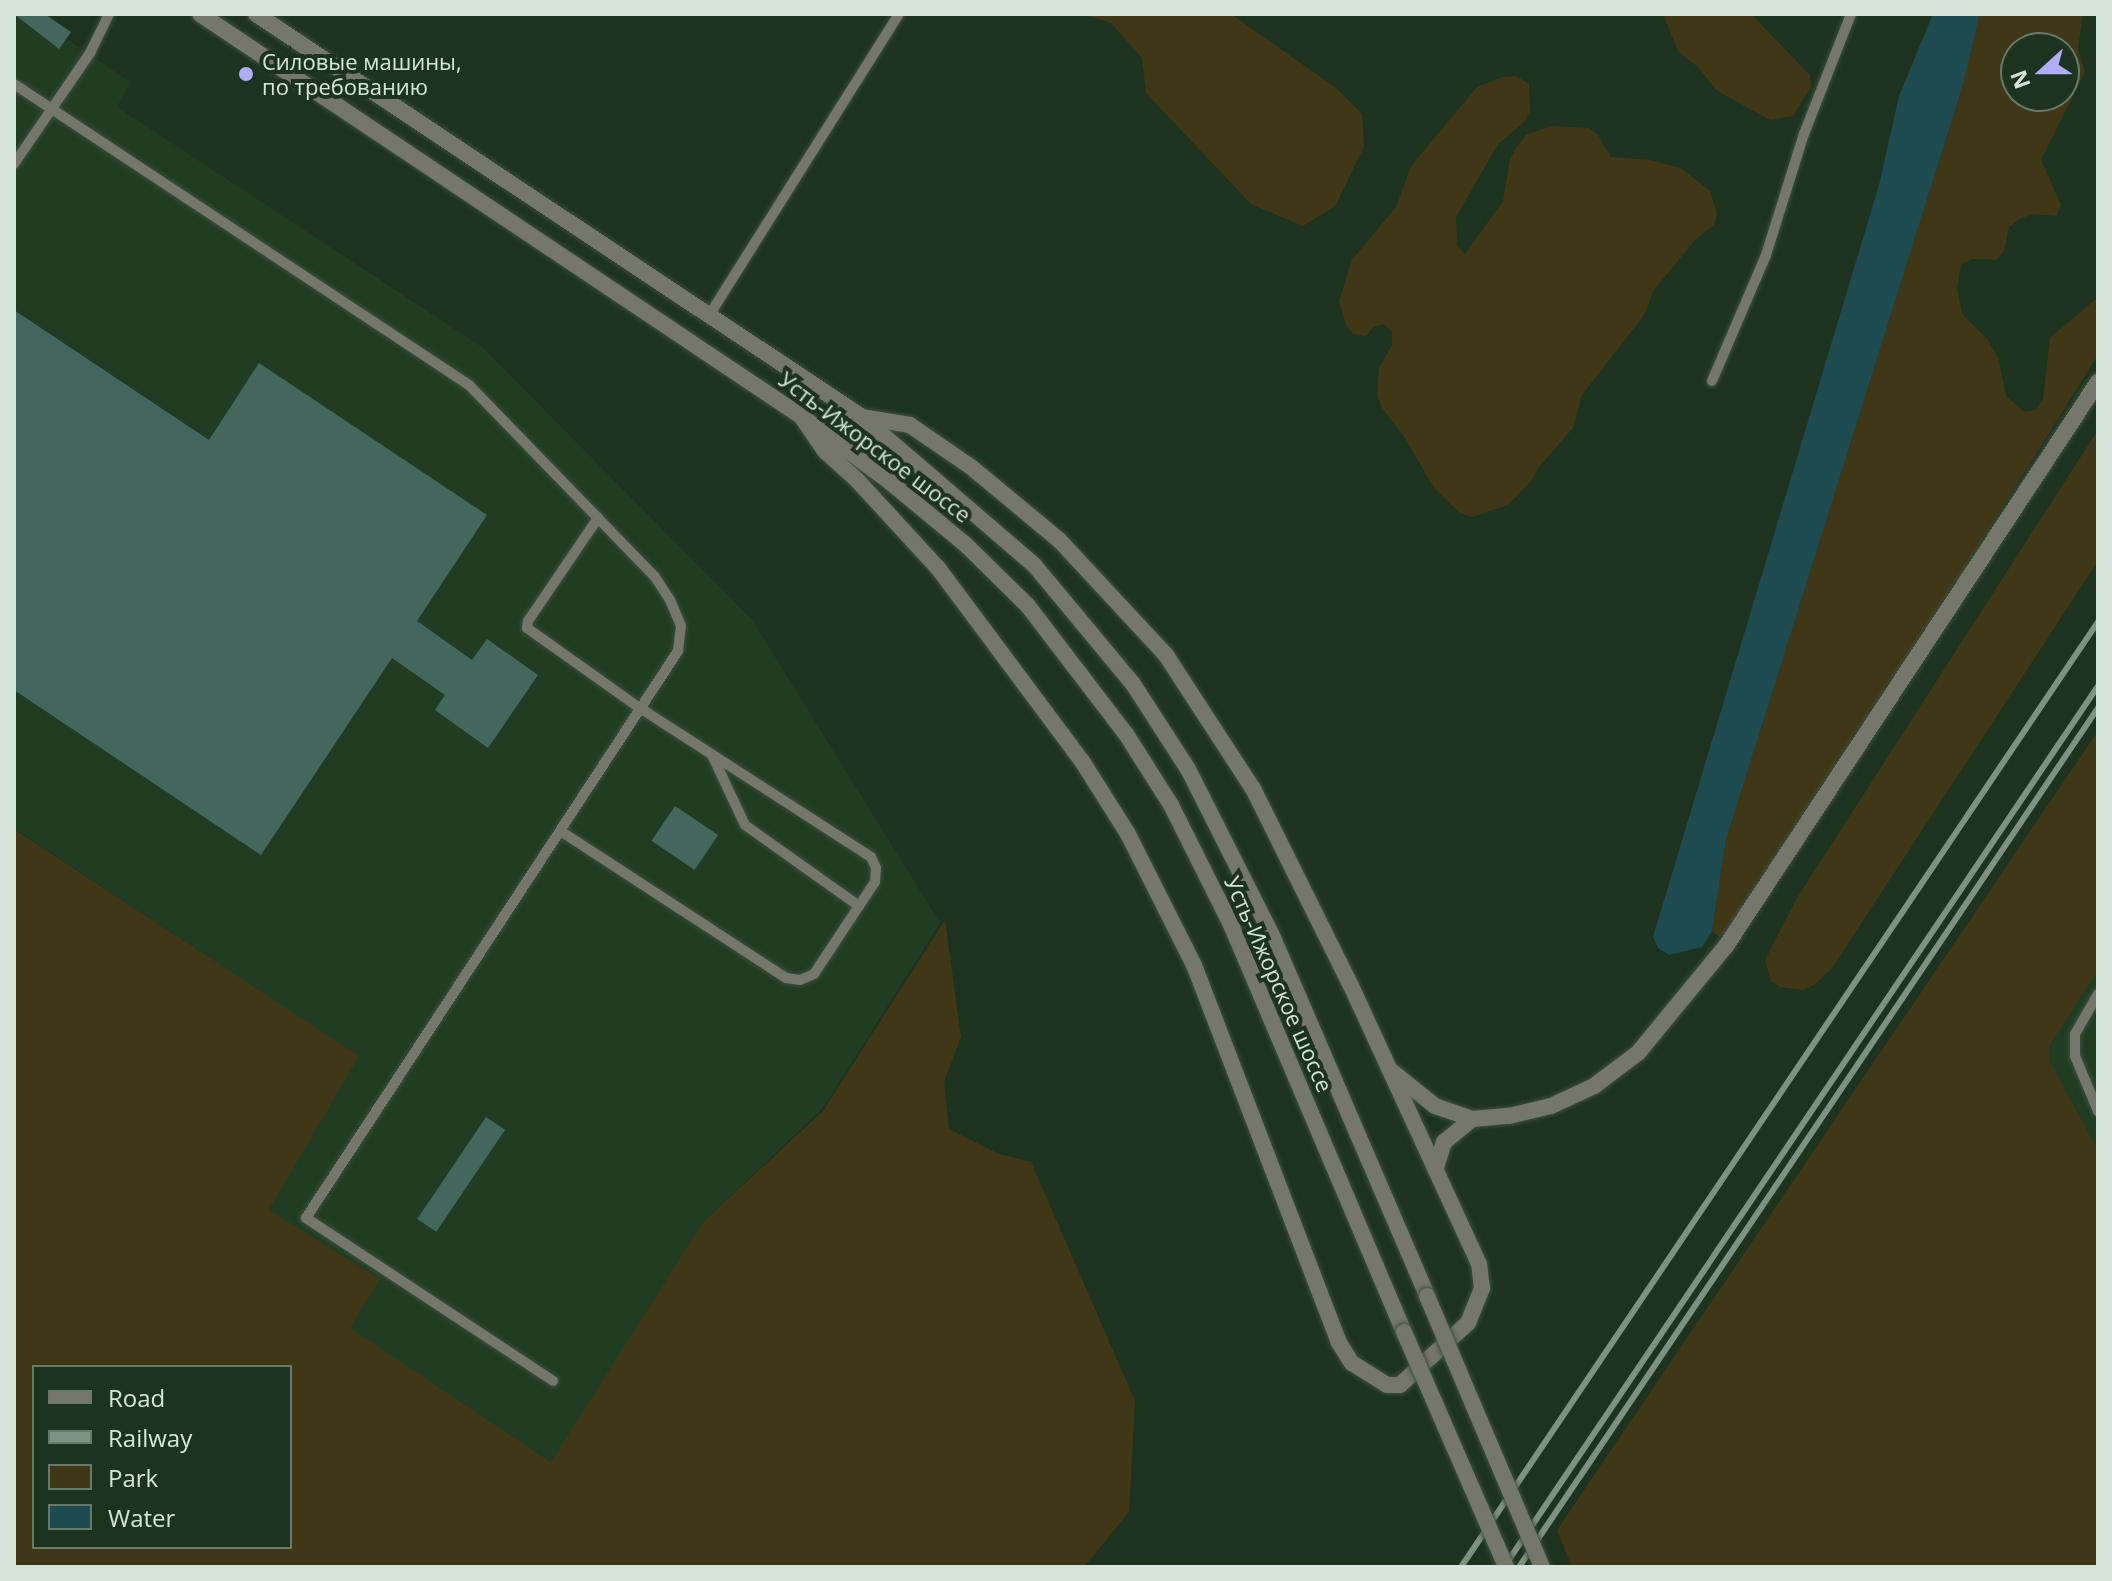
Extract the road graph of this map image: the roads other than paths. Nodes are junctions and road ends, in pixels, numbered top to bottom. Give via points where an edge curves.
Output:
1 (109, 14) edge
2 (200, 14) edge
3 (256, 14) edge
4 (899, 14) edge
5 (1851, 14) edge
6 (14, 84) edge
7 (52, 109) junction
8 (14, 164) edge
9 (710, 314) junction
10 (1712, 381) dead end
11 (2098, 382) edge
12 (801, 416) junction
13 (862, 417) junction
14 (598, 518) junction
15 (641, 709) junction
16 (712, 755) junction
17 (562, 832) junction
18 (859, 906) junction
19 (2098, 994) edge
20 (1389, 1069) junction
21 (2098, 1111) edge
22 (1472, 1119) junction
23 (1436, 1168) junction
24 (553, 1381) dead end
25 (1506, 1567) edge
26 (1542, 1567) edge

1 - 7 lane
2 - 12 street, Усть-Ижорское шоссе
3 - 9 street, Усть-Ижорское шоссе
4 - 9 lane
5 - 10 lane via 1804,134 1766,255
6 - 7 lane
7 - 8 lane
7 - 14 lane via 448,369
9 - 13 street, Усть-Ижорское шоссе
11 - 22 street via 1726,946 1638,1053 1594,1086 1551,1106
12 - 23 street via 825,451 938,568 1082,761 1128,834 1194,965 1338,1341 1352,1363 1387,1385 1400,1385 1468,1323 1482,1288 1479,1264
12 - 25 street, Усть-Ижорское шоссе, bridge via 965,544 1028,606 1126,734 1171,805 1232,927
13 - 20 street via 910,425 971,467 1059,540 1166,655 1260,801
13 - 26 street, Усть-Ижорское шоссе, bridge via 1035,566 1133,684 1188,769 1271,933
14 - 15 lane via 655,577 681,626 678,651
14 - 15 lane via 527,628
15 - 16 lane
15 - 17 lane
16 - 18 lane via 745,825
16 - 18 lane via 871,857 875,882
17 - 18 lane via 786,978 814,974
17 - 24 lane via 306,1218
19 - 21 lane via 2075,1034 2075,1056
20 - 22 street via 1435,1106
20 - 23 street
22 - 23 street via 1444,1142

